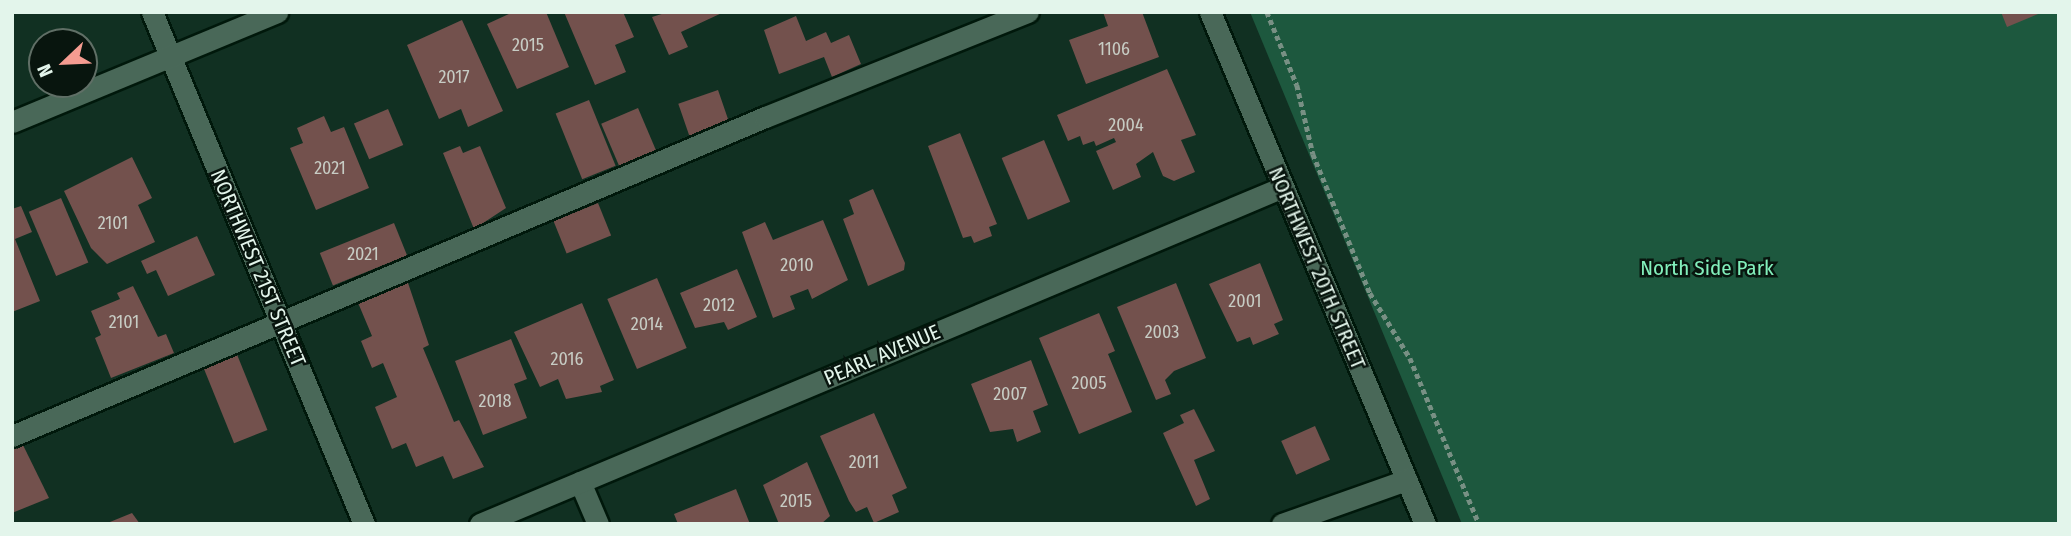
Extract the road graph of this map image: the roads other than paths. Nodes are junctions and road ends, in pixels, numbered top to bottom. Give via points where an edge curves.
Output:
1 (152, 12) edge
2 (277, 12) edge
3 (1028, 12) edge
4 (1210, 12) edge
5 (170, 56) junction
6 (12, 122) edge
7 (1283, 187) junction
8 (280, 320) junction
9 (12, 436) edge
10 (1406, 480) junction
11 (580, 482) junction
12 (364, 524) edge
13 (480, 524) edge
14 (598, 524) edge
15 (1282, 524) edge
16 (1425, 524) edge

1 - 5 street, NORTHWEST 21ST STREET
2 - 5 street
3 - 8 street
4 - 7 street, NORTHWEST 20TH STREET
5 - 6 street
5 - 8 street, NORTHWEST 21ST STREET
7 - 10 street, NORTHWEST 20TH STREET
7 - 11 street, PEARL AVENUE
8 - 9 street
8 - 12 street, NORTHWEST 21ST STREET
10 - 15 street
10 - 16 street, NORTHWEST 20TH STREET
11 - 13 street, PEARL AVENUE
11 - 14 street

